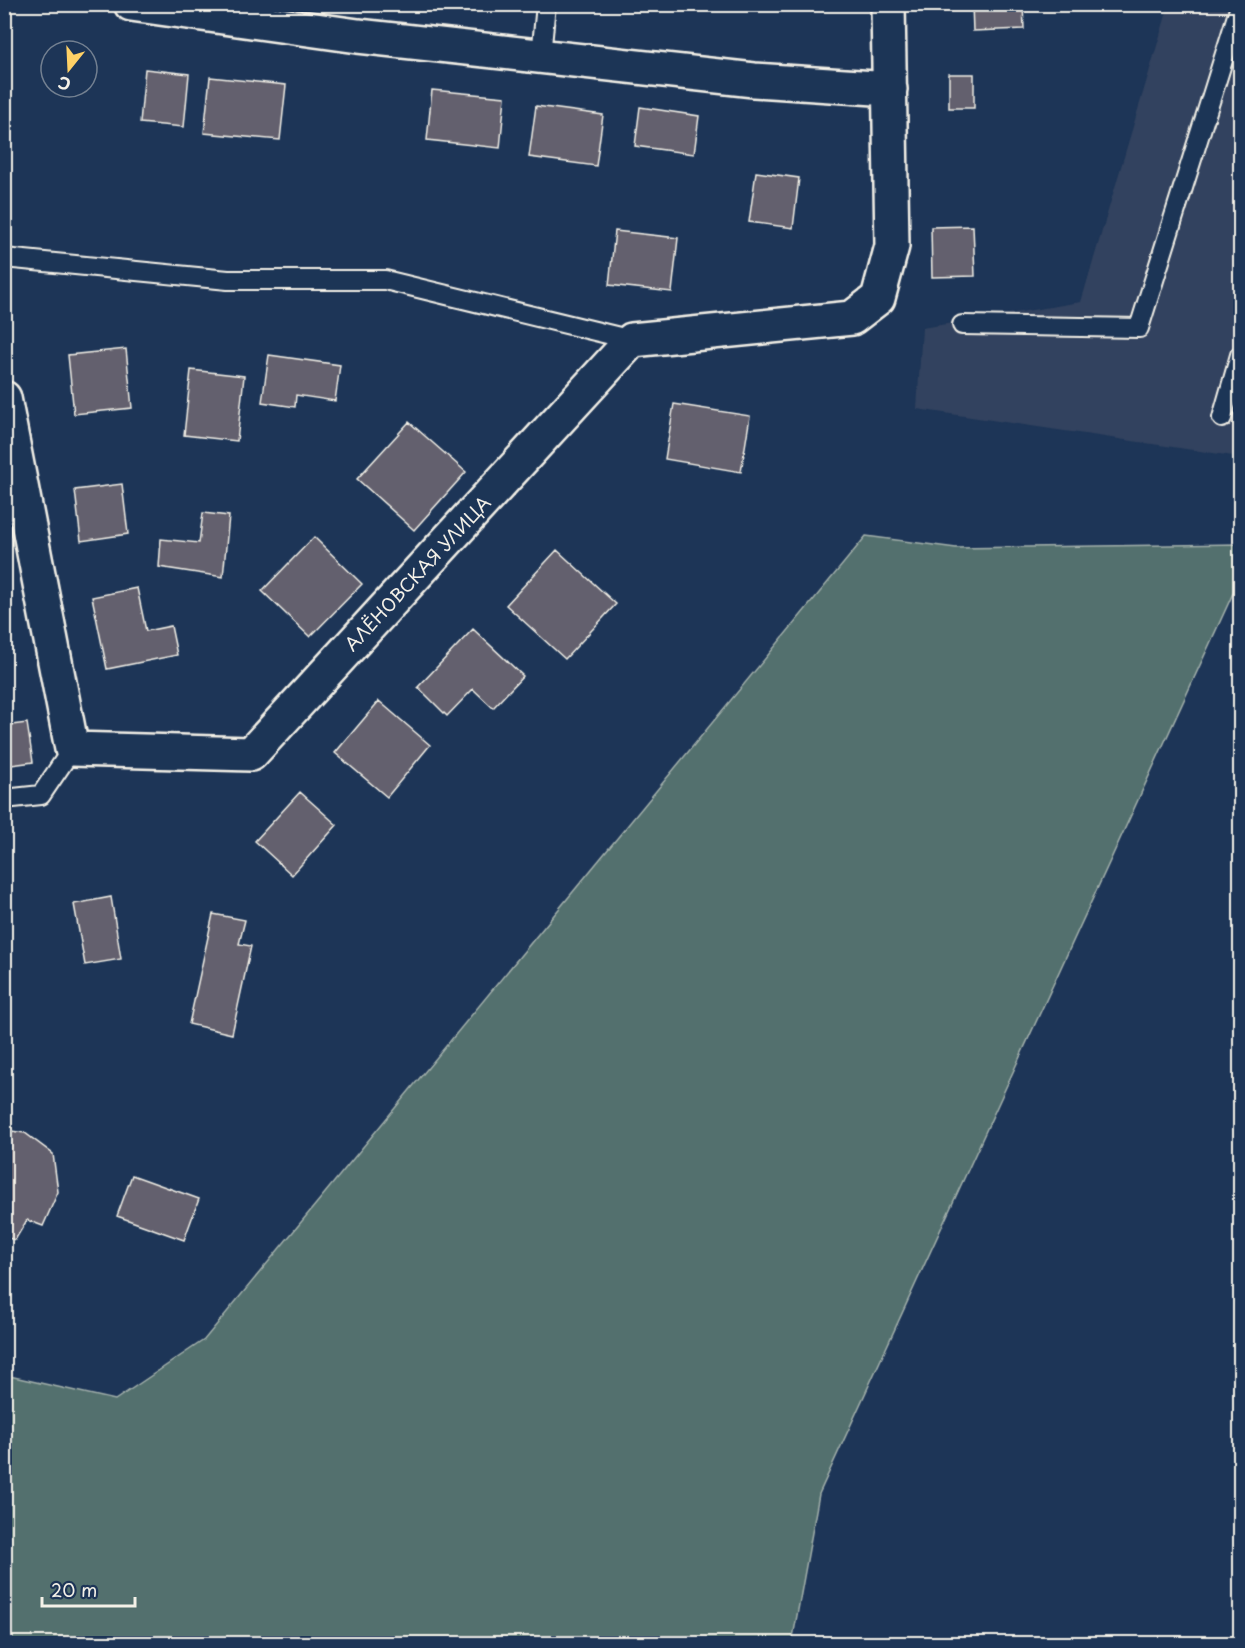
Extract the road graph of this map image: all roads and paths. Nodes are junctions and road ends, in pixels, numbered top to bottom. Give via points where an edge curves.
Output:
1 (131, 4) edge
2 (546, 4) edge
3 (888, 4) edge
4 (1240, 6) edge
5 (171, 7) edge
6 (541, 57) junction
7 (890, 89) junction
8 (4, 258) edge
9 (962, 325) dead end
10 (632, 340) junction
11 (1240, 355) edge
12 (4, 398) edge
13 (1222, 418) dead end
14 (72, 749) junction
15 (4, 799) edge

1 - 5 street
2 - 6 lane
3 - 7 street
4 - 9 lane via 1139,328
5 - 6 street via 358,36
6 - 7 street via 754,80
7 - 10 street via 892,246 878,298 852,318
8 - 10 lane via 228,280 386,280
10 - 14 street, АЛЁНОВСКАЯ УЛИЦА via 251,754
11 - 13 lane
12 - 14 street
14 - 15 lane via 41,795

